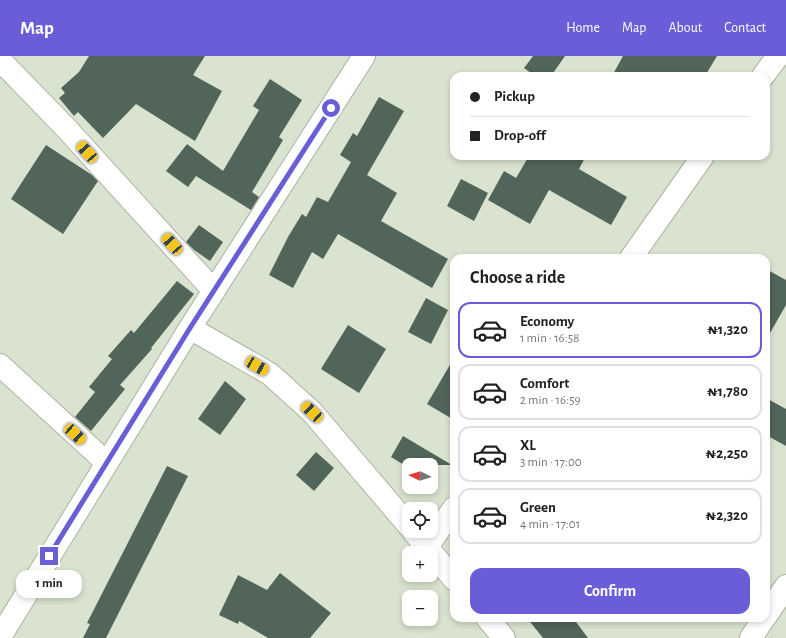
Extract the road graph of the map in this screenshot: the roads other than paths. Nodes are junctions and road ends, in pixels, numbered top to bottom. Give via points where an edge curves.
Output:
1 (364, 56) edge
2 (778, 56) edge
3 (0, 60) edge
4 (766, 72) edge
5 (700, 160) edge
6 (634, 254) edge
7 (214, 291) junction
8 (190, 328) junction
9 (0, 366) edge
10 (107, 463) junction
11 (450, 512) edge
12 (402, 518) edge
13 (420, 539) edge
14 (450, 574) edge
15 (786, 586) edge
16 (770, 610) edge
17 (490, 622) edge
18 (761, 622) edge
19 (0, 637) edge
20 (504, 638) edge
21 (750, 638) edge

1 - 7 street
2 - 4 street
3 - 7 street
5 - 6 street
7 - 8 street
8 - 10 street
8 - 12 street via 270,374 312,412
9 - 10 street
10 - 19 street
11 - 13 street
13 - 14 street
15 - 16 street
17 - 20 street
18 - 21 street

